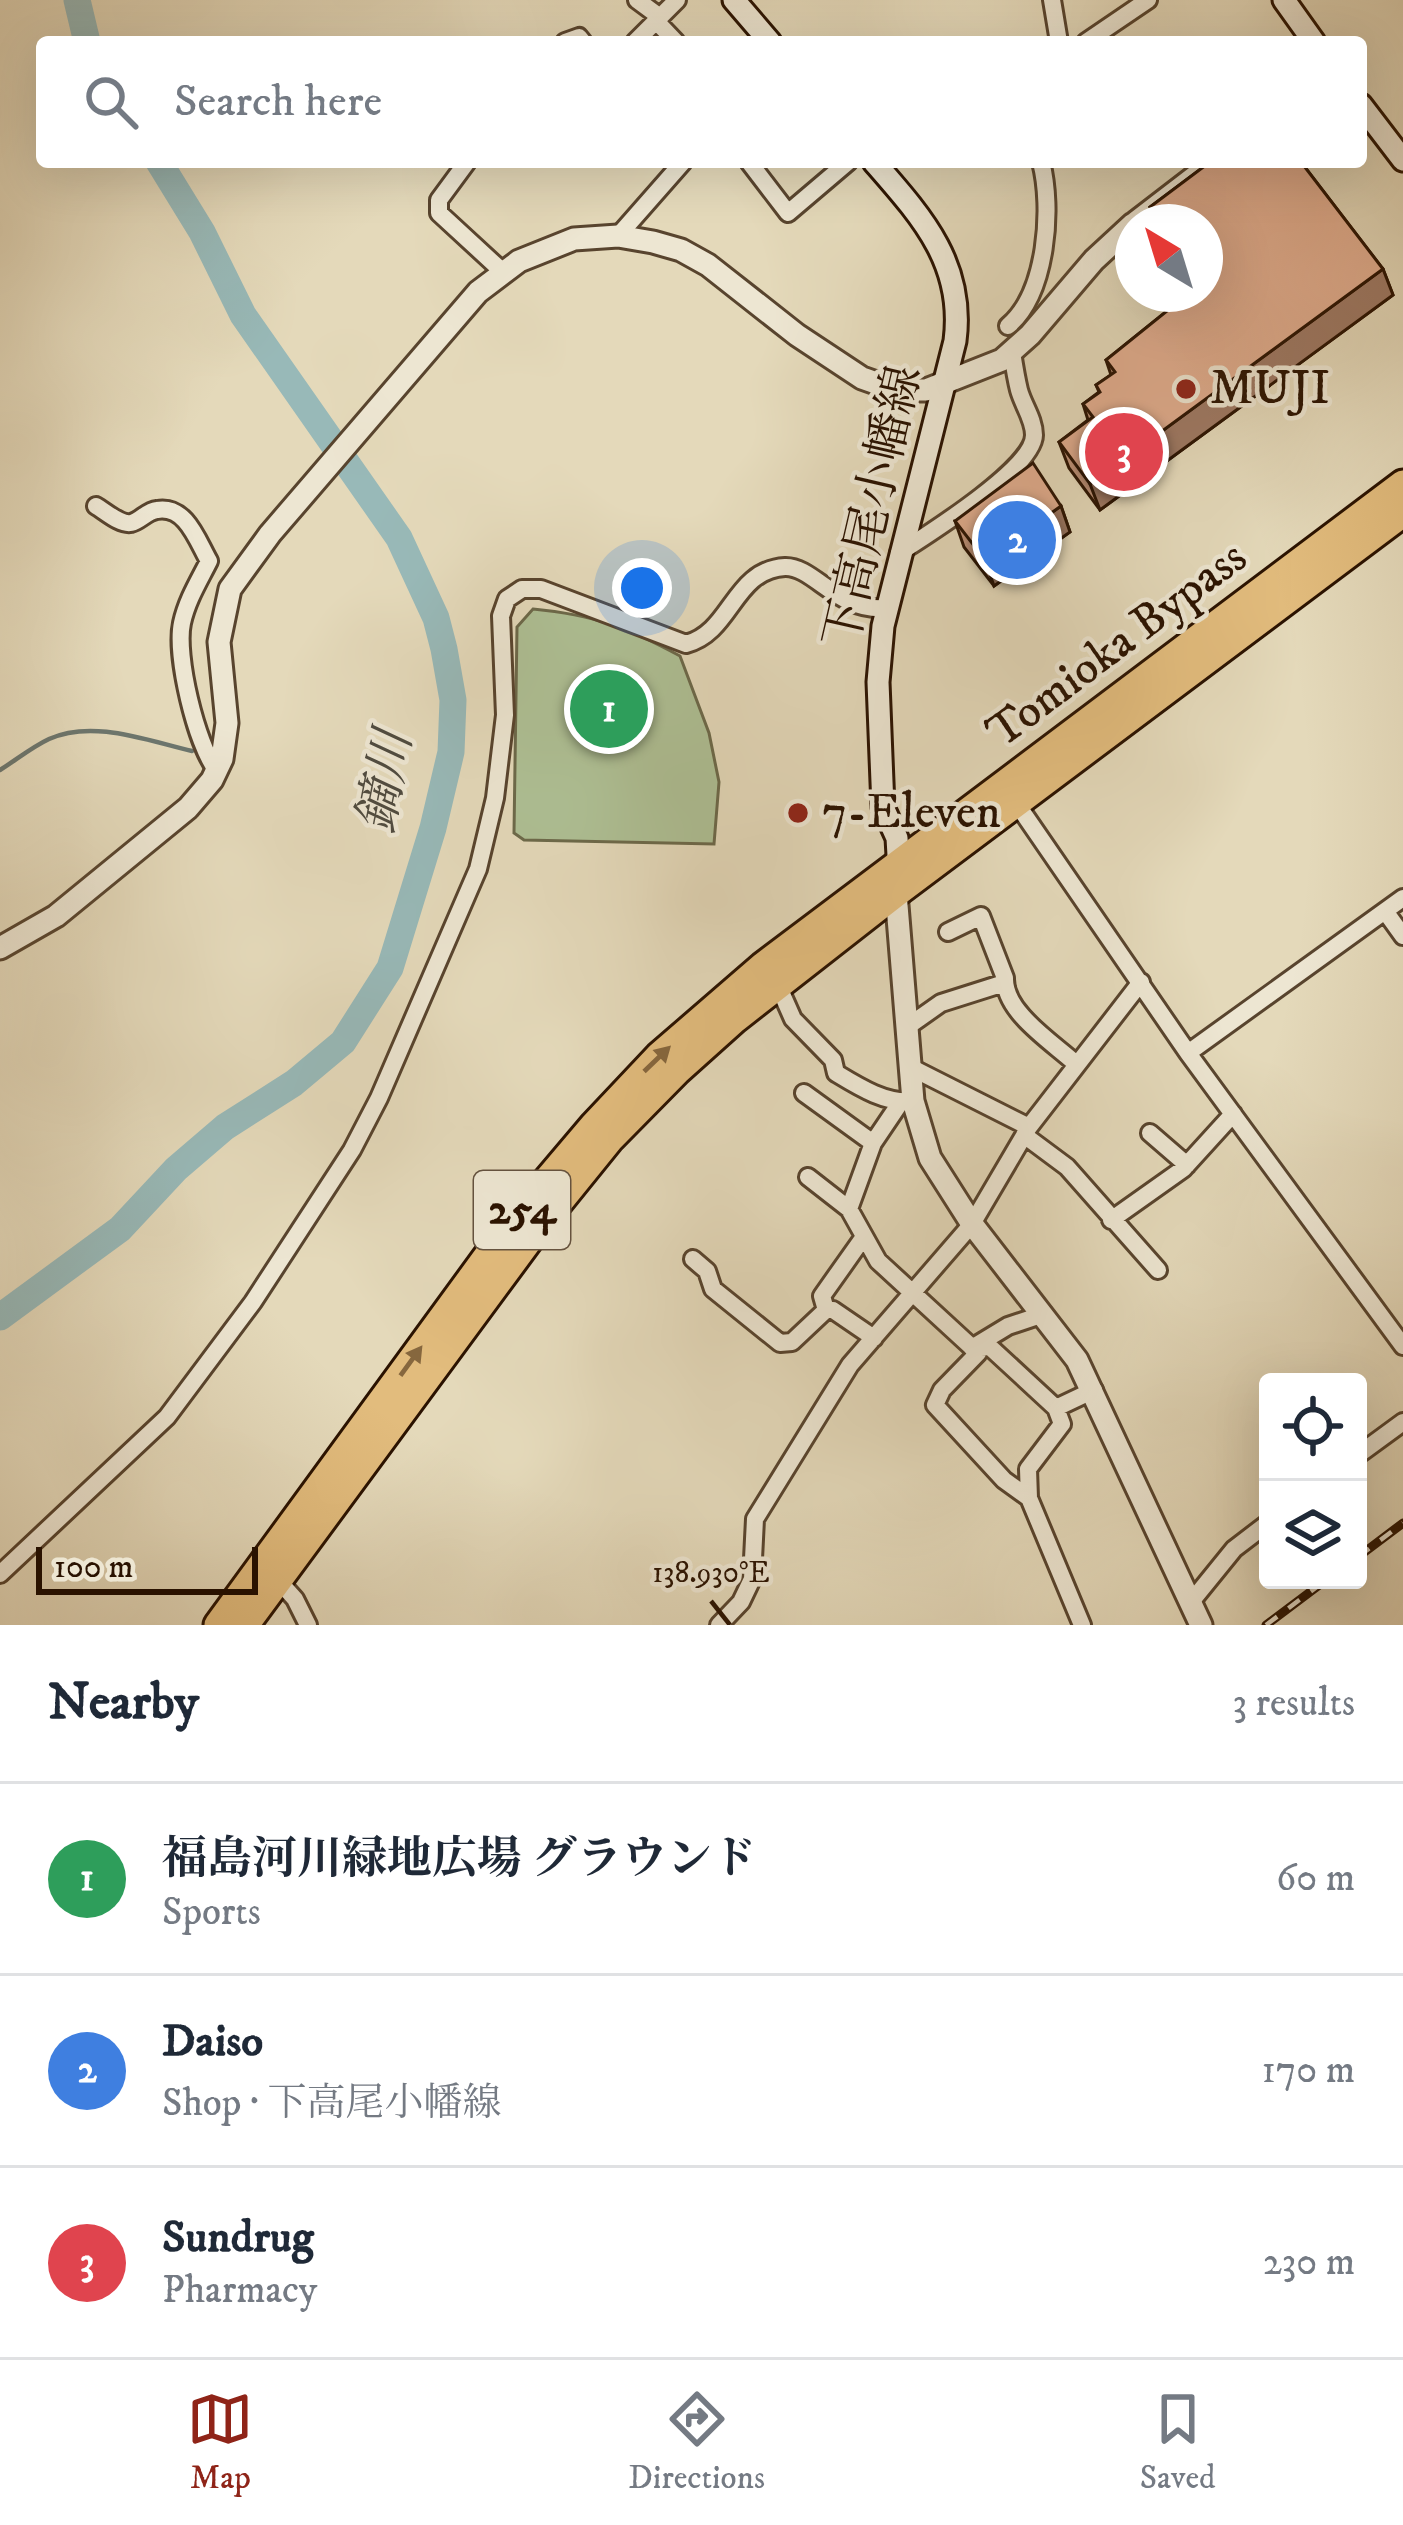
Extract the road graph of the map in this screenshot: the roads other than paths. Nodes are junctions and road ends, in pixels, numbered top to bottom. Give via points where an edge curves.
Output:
1 (637, 0) edge
2 (677, 0) edge
3 (734, 0) edge
4 (1052, 0) edge
5 (1148, 0) edge
6 (1284, 0) edge
7 (658, 19) junction
8 (641, 36) edge
9 (671, 36) edge
10 (765, 36) edge
11 (1058, 36) edge
12 (1095, 36) edge
13 (1310, 36) edge
14 (1367, 113) edge
15 (1403, 160) edge
16 (462, 168) edge
17 (681, 168) edge
18 (754, 168) edge
19 (841, 168) edge
20 (879, 168) edge
21 (1042, 168) edge
22 (1206, 168) edge
23 (1159, 204) edge
24 (618, 236) junction
25 (1115, 241) edge
26 (503, 272) junction
27 (1030, 293) junction
28 (1049, 310) junction
29 (1008, 326) dead end
30 (1012, 352) junction
31 (944, 383) junction
32 (1403, 484) edge
33 (96, 506) dead end
34 (1403, 513) edge
35 (899, 553) junction
36 (886, 608) junction
37 (217, 771) junction
38 (1017, 804) junction
39 (899, 862) junction
40 (896, 893) junction
41 (1403, 898) edge
42 (1384, 911) junction
43 (948, 932) dead end
44 (1403, 936) edge
45 (0, 948) edge
46 (1141, 982) junction
47 (1004, 983) junction
48 (778, 986) junction
49 (907, 1027) junction
50 (1188, 1053) junction
51 (1075, 1063) junction
52 (910, 1067) junction
53 (804, 1093) dead end
54 (907, 1102) junction
55 (1233, 1114) junction
56 (1026, 1131) junction
57 (1150, 1133) dead end
58 (873, 1143) junction
59 (1187, 1165) junction
60 (808, 1178) dead end
61 (848, 1209) junction
62 (1111, 1220) junction
63 (972, 1224) junction
64 (863, 1238) junction
65 (693, 1259) dead end
66 (1157, 1270) dead end
67 (911, 1293) junction
68 (826, 1310) junction
69 (1044, 1314) junction
70 (874, 1338) junction
71 (1403, 1346) edge
72 (972, 1348) junction
73 (1094, 1390) junction
74 (1056, 1408) junction
75 (1403, 1422) edge
76 (1367, 1448) edge
77 (1029, 1498) junction
78 (1259, 1530) edge
79 (0, 1574) edge
80 (278, 1580) junction
81 (1192, 1602) junction
82 (218, 1625) edge
83 (244, 1625) edge
84 (308, 1625) edge
85 (719, 1625) edge
86 (1082, 1625) edge
87 (1201, 1625) edge

1 - 7 street
2 - 7 street
3 - 10 street
4 - 11 street
5 - 12 street
6 - 13 street
7 - 8 street
7 - 9 street
14 - 15 street
16 - 26 street via 439,213
17 - 24 street
18 - 19 street via 788,213
20 - 31 street, 下高尾小幡線 via 950,266 958,322
21 - 27 street via 1049,214
22 - 23 street
24 - 26 street via 545,248
24 - 31 street via 695,257 878,386 926,390
25 - 28 street
26 - 37 street via 250,559 227,596 218,642 227,723
27 - 28 street
27 - 29 street
28 - 30 street
30 - 31 street
30 - 35 street via 1033,445 1013,469
31 - 35 street, 下高尾小幡線
32 - 39 highway, Tomioka Bypass / 254
33 - 37 street via 132,523 154,509 172,510 209,560 188,602 179,647 197,735
34 - 38 highway, Tomioka Bypass / 254
35 - 36 street, 下高尾小幡線
36 - 39 street, 下高尾小幡線 via 878,726 884,807
36 - 79 street via 837,598 803,571 784,567 747,580 717,627 686,644 541,590 521,589 507,599 505,715 478,869 380,1098 253,1302 167,1417
37 - 45 street via 188,808 56,916
38 - 40 highway, Tomioka Bypass / 254
38 - 46 street
39 - 40 street, 下高尾小幡線
82 -> 39 highway, Tomioka Bypass / 254 via 516,1217 594,1125 719,1002
40 - 48 highway, Tomioka Bypass / 254
40 - 49 street, 下高尾小幡線
41 - 42 street
42 - 44 street
42 - 50 street
43 - 47 street via 981,916
46 - 50 street
46 - 51 street
47 - 49 street via 941,1004
47 - 51 street via 1016,1008
48 - 54 street via 836,1073
48 - 80 highway, Tomioka Bypass / 254 via 610,1139
49 - 52 street, 下高尾小幡線
50 - 55 street
51 - 56 street
52 - 54 street, 下高尾小幡線
52 - 56 street
53 - 58 street
54 - 58 street
54 - 63 street, 下高尾小幡線 via 930,1158
55 - 59 street
55 - 71 street
56 - 62 street
56 - 63 street
57 - 59 street
58 - 61 street
59 - 62 street
60 - 61 street
61 - 64 street
62 - 66 street
63 - 67 street
63 - 69 street, 下高尾小幡線
64 - 67 street
64 - 68 street via 822,1296
65 - 68 street via 713,1289 780,1343 792,1342
67 - 70 street
67 - 72 street
68 - 70 street
69 - 72 street
69 - 73 street, 下高尾小幡線
70 - 85 street via 755,1519 752,1579
72 - 74 street via 990,1347
72 - 77 street via 978,1354 935,1406
73 - 74 street
73 - 81 street, 下高尾小幡線
74 - 77 street via 1062,1424 1028,1469
75 - 76 street
77 - 86 street
78 - 81 street
80 - 83 highway, Tomioka Bypass / 254
80 - 84 street
81 - 87 street, 下高尾小幡線

